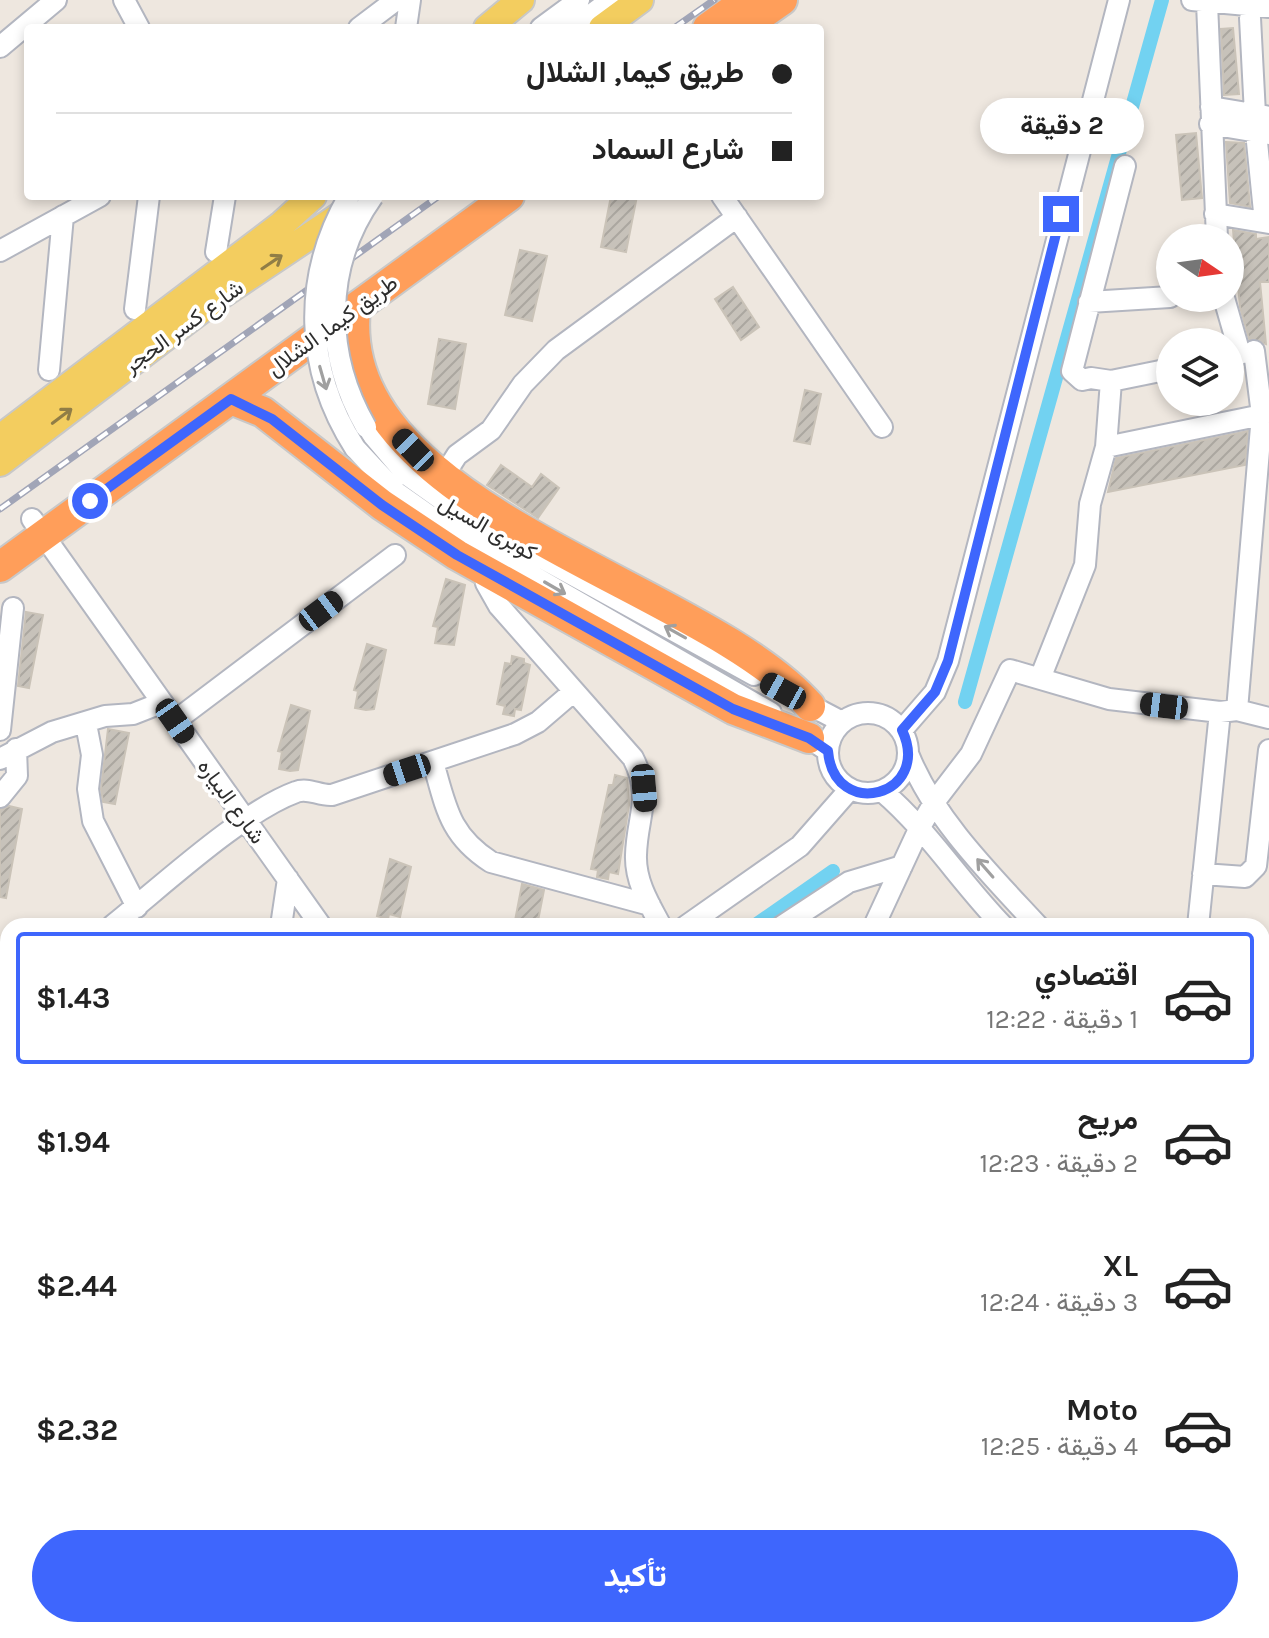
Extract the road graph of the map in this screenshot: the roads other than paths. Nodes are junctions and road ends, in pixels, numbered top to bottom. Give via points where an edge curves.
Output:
1 (56, 0) edge
2 (124, 0) edge
3 (396, 0) edge
4 (410, 0) edge
5 (521, 0) edge
6 (579, 0) edge
7 (611, 0) edge
8 (640, 0) edge
9 (1119, 0) edge
10 (767, 2) edge
11 (1199, 2) edge
12 (1259, 10) edge
13 (27, 24) edge
14 (137, 24) edge
15 (364, 24) edge
16 (407, 24) edge
17 (492, 24) edge
18 (546, 24) edge
19 (578, 24) edge
20 (607, 24) edge
21 (717, 24) edge
22 (746, 24) edge
23 (24, 27) edge
24 (0, 47) edge
25 (1210, 115) junction
26 (1262, 124) edge
27 (1125, 166) dead end
28 (93, 200) edge
29 (149, 200) edge
30 (224, 200) edge
31 (308, 200) edge
32 (347, 200) edge
33 (366, 200) edge
34 (370, 200) edge
35 (472, 200) edge
36 (504, 200) edge
37 (725, 200) edge
38 (1215, 214) junction
39 (63, 216) junction
40 (737, 217) junction
41 (1267, 222) edge
42 (1216, 224) edge
43 (0, 251) edge
44 (216, 252) dead end
45 (1156, 298) edge
46 (1089, 302) junction
47 (135, 309) dead end
48 (355, 309) junction
49 (1230, 312) edge
50 (1248, 353) edge
51 (49, 370) dead end
52 (1156, 372) edge
53 (1111, 381) junction
54 (231, 399) junction
55 (1262, 415) junction
56 (882, 427) dead end
57 (0, 438) edge
58 (1106, 447) junction
59 (0, 463) edge
60 (443, 477) junction
61 (37, 527) junction
62 (0, 542) edge
63 (395, 555) dead end
64 (0, 567) edge
65 (483, 569) junction
66 (13, 608) dead end
67 (1041, 676) junction
68 (573, 692) junction
69 (161, 703) junction
70 (810, 706) junction
71 (1229, 711) junction
72 (1269, 718) edge
73 (175, 721) junction
74 (842, 722) junction
75 (86, 724) junction
76 (0, 730) edge
77 (902, 730) junction
78 (818, 744) junction
79 (1269, 750) edge
80 (8, 754) edge
81 (909, 756) junction
82 (433, 762) junction
83 (850, 789) junction
84 (882, 791) junction
85 (0, 797) edge
86 (935, 801) junction
87 (246, 821) junction
88 (920, 827) junction
89 (1264, 849) edge
90 (902, 866) junction
91 (1203, 874) junction
92 (288, 879) junction
93 (650, 905) junction
94 (137, 907) junction
95 (123, 918) edge
96 (282, 918) edge
97 (315, 918) edge
98 (657, 918) edge
99 (697, 918) edge
100 (794, 918) edge
101 (878, 918) edge
102 (995, 918) edge
103 (1031, 918) edge
104 (1199, 918) edge

1 - 13 street
2 - 14 street
3 - 15 street
4 - 16 street
5 - 17 main road
6 - 18 street
7 - 19 street
8 - 20 main road
9 - 77 street via 948,661 930,699
10 - 21 highway
10 - 22 highway
11 - 12 street
11 - 25 street
12 - 26 street
23 - 24 street
25 - 26 street
25 - 38 street
26 - 41 street
27 - 46 street
28 - 39 street
29 - 47 street
30 - 44 street
31 - 57 main road, شارع كسر الحجر
32 -> 78 street, كوبرى السيل, bridge via 320,265 314,322 322,379 355,448 397,493 434,519 738,692
59 -> 33 main road, شارع كسر الحجر via 217,298
70 -> 34 street, كوبرى السيل, bridge via 462,514 406,474 366,427 342,373 334,315 343,257
35 - 61 highway, طريق كيما, الشلال
36 - 48 highway, طريق كيما, الشلال
37 - 40 street
38 - 41 street
38 - 42 street
39 - 43 street
39 - 51 street
40 - 56 street
40 - 60 street via 547,357 491,430 457,455
45 - 46 street
46 - 53 street via 1072,371 1082,380
48 - 54 highway, طريق كيما, الشلال
48 - 60 highway via 355,355 371,398 399,436
49 - 50 street
50 - 55 street
52 - 53 street
53 - 58 street
54 - 61 highway, طريق كيما, الشلال
54 - 65 highway via 263,412 394,514
55 - 58 street
55 - 71 street
58 - 67 street via 1090,504 1085,565
60 - 70 highway via 758,660
61 - 62 highway, طريق كيما, الشلال
61 - 64 highway, طريق كيما, الشلال
61 - 69 street, شارع البياره
63 - 73 street
65 - 68 street via 491,595
65 - 78 highway via 733,709
66 - 76 street
67 - 71 street via 1109,699
67 - 86 street via 1010,670 971,754
68 - 82 street via 515,734
68 - 93 street via 640,772 645,805 637,870
69 - 73 street, شارع البياره
69 - 75 street
70 - 74 street, كوبرى السيل
71 - 72 street
71 - 91 street
73 - 87 street, شارع البياره
74 - 77 street via 867,712 893,720
74 - 78 street via 830,740
75 - 80 street via 52,732
75 - 94 street via 93,821
77 - 81 street
78 - 83 street via 833,773
79 - 89 street
80 - 85 street via 17,776
81 - 84 street via 901,777
81 - 86 street
82 - 87 street via 332,795 295,792
82 - 93 street via 451,823 483,857
83 - 84 street
83 - 99 street via 800,846
84 - 88 street
86 - 88 street
103 -> 86 street via 980,863
87 - 92 street, شارع البياره
87 - 94 street
88 - 90 street
88 - 102 street
89 - 91 street via 1250,875
90 - 100 street via 849,882
90 - 101 street
91 - 104 street
92 - 96 street
92 - 97 street, شارع البياره
93 - 98 street
94 - 95 street

